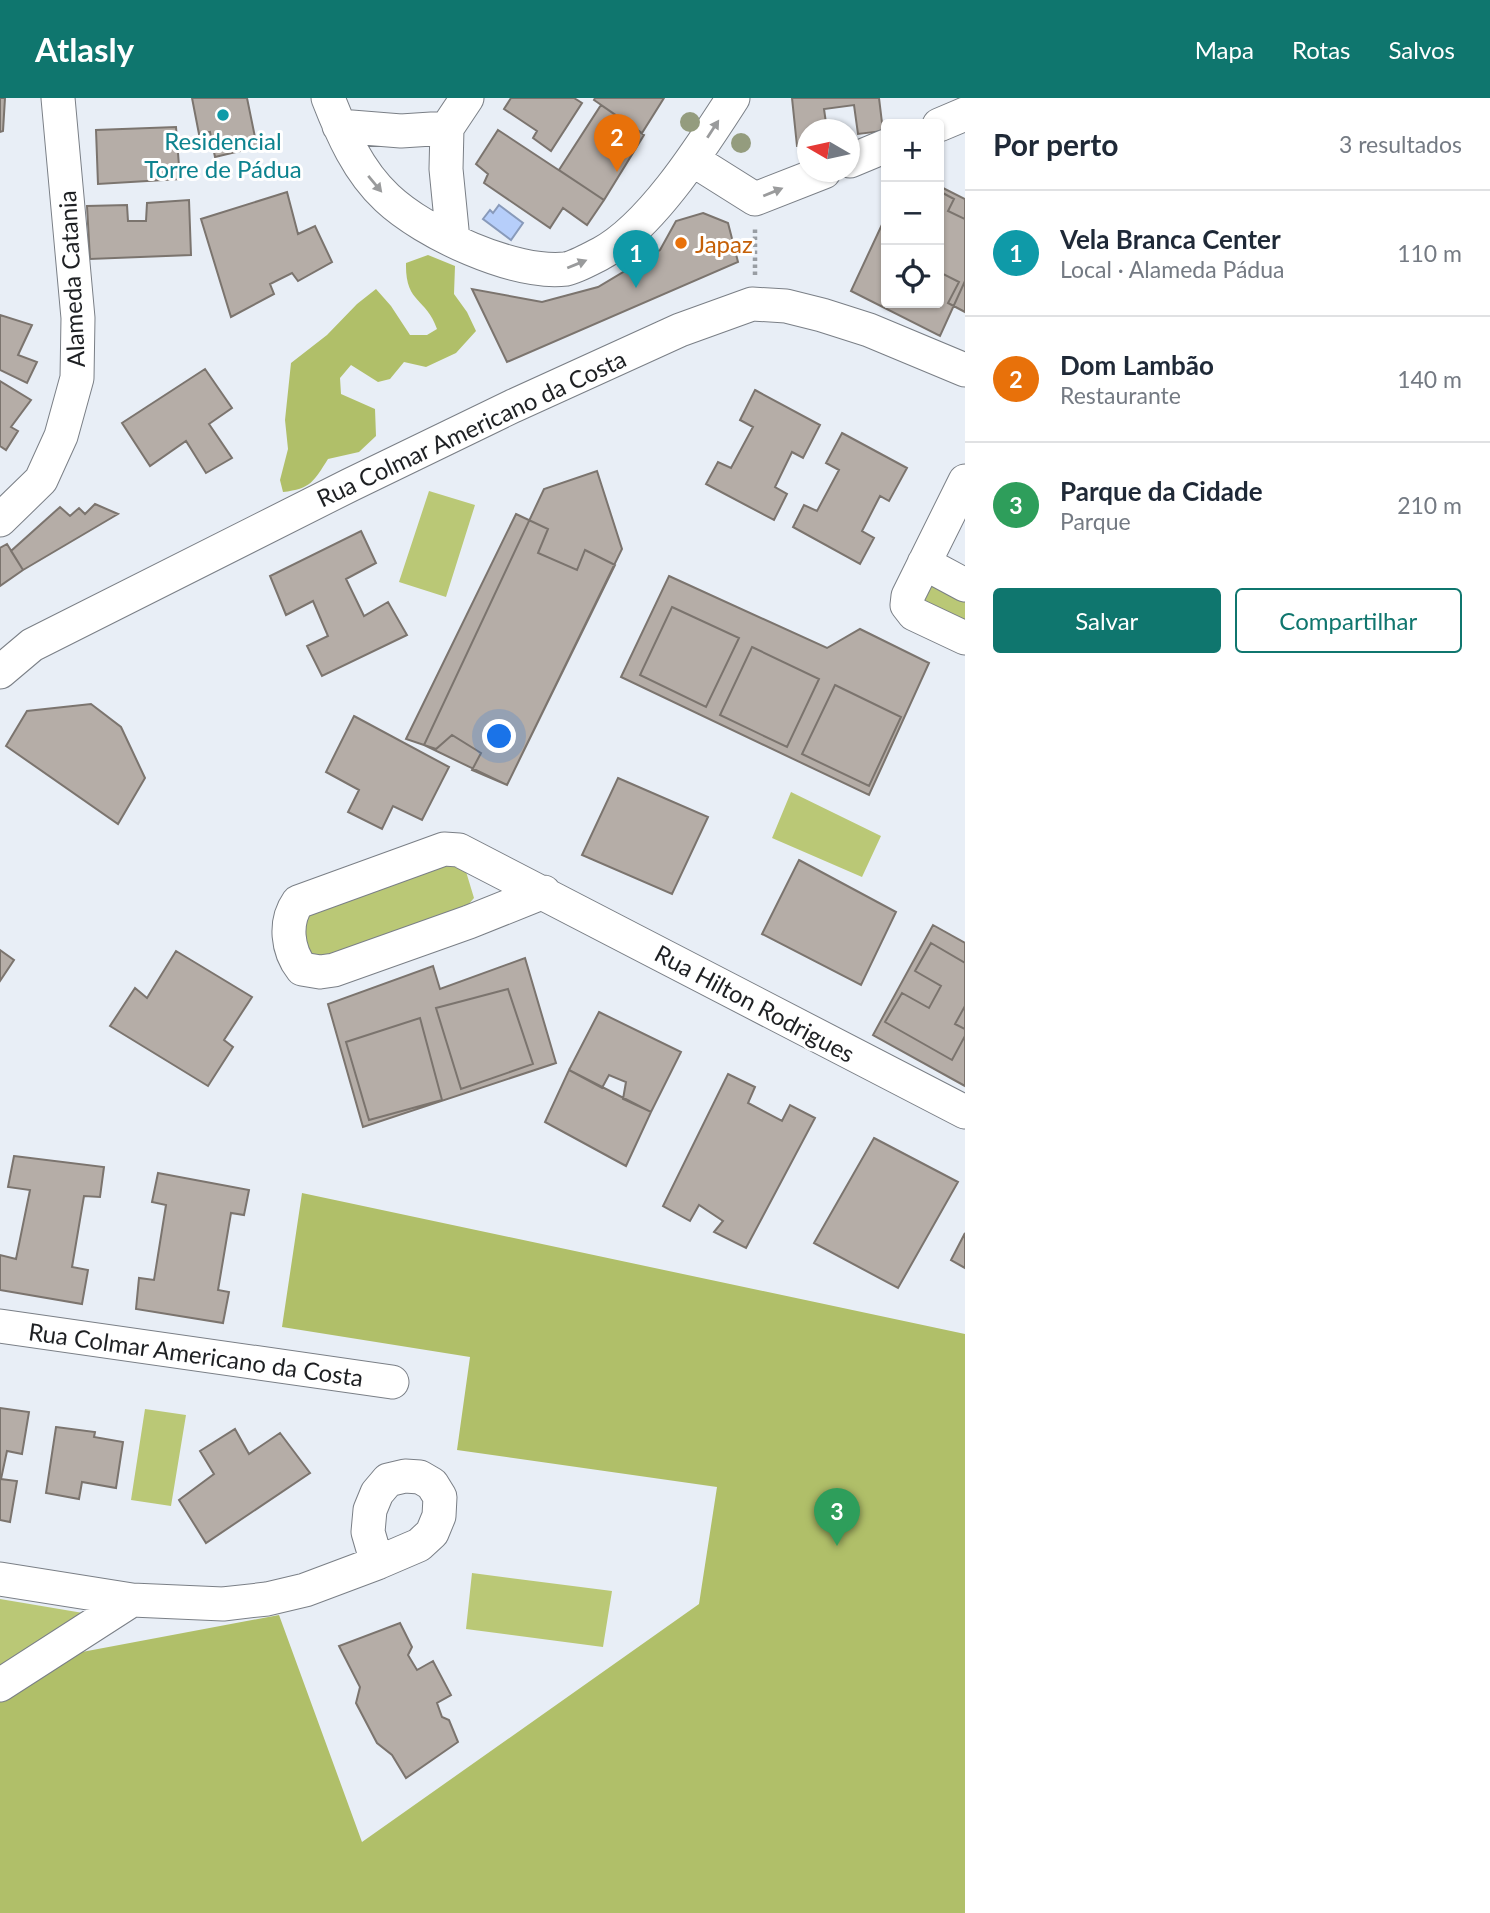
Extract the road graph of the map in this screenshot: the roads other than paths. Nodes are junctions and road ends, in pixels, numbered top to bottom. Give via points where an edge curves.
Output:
1 (58, 98) edge
2 (467, 98) edge
3 (733, 98) edge
4 (333, 112) edge
5 (965, 114) edge
6 (944, 123) edge
7 (447, 128) junction
8 (881, 148) edge
9 (860, 157) edge
10 (693, 160) junction
11 (798, 182) edge
12 (453, 240) junction
13 (965, 370) edge
14 (965, 481) edge
15 (0, 520) edge
16 (924, 564) junction
17 (965, 585) edge
18 (965, 638) edge
19 (0, 672) edge
20 (544, 892) junction
21 (965, 1112) edge
22 (0, 1326) edge
23 (392, 1382) dead end
24 (377, 1563) dead end
25 (0, 1578) edge
26 (132, 1600) junction
27 (0, 1685) edge

1 - 15 street, Alameda Catania via 78,318 76,378 61,436 41,480
2 - 7 street
10 -> 3 street
4 - 7 street via 401,131
4 -> 12 street via 360,166 387,198
5 - 6 street
7 - 12 street
8 - 9 street
10 -> 11 street via 755,199
12 -> 10 street via 516,266 566,269 602,254 628,233
13 - 19 street, Rua Colmar Americano da Costa via 834,319 786,306 752,304 680,330 350,485 32,645
14 - 16 street
16 - 17 street
16 - 18 street via 908,596 909,610
20 - 20 street, Rua Hilton Rodrigues via 470,854 444,849 298,902 288,926 294,959 302,969 334,970
20 - 21 street, Rua Hilton Rodrigues
22 - 23 street, Rua Colmar Americano da Costa
24 - 26 street via 267,1599 223,1604
25 - 26 street
26 - 27 street

